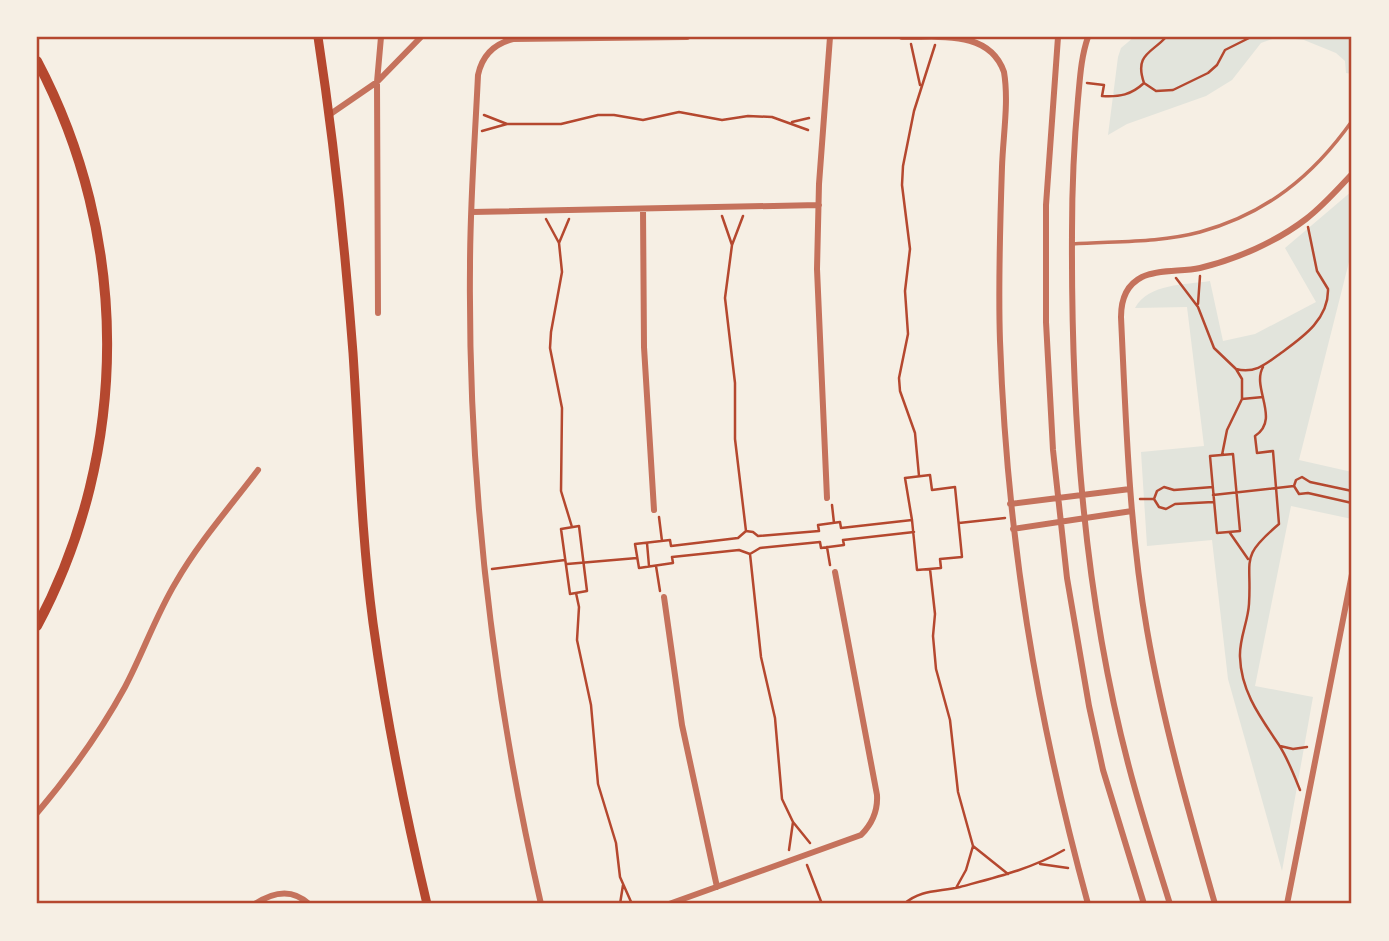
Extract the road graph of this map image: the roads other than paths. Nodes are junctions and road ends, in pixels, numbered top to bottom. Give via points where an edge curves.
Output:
1 (318, 37) edge
2 (381, 37) edge
3 (421, 37) edge
4 (687, 37) edge
5 (830, 37) edge
6 (902, 37) edge
7 (909, 37) edge
8 (1058, 37) edge
9 (1088, 37) edge
10 (937, 38) edge
11 (37, 61) edge
12 (377, 82) junction
13 (329, 115) junction
14 (1352, 121) edge
15 (1352, 174) edge
16 (818, 205) junction
17 (643, 209) junction
18 (472, 212) junction
19 (1072, 244) junction
20 (378, 313) dead end
21 (258, 470) dead end
22 (1130, 489) junction
23 (1082, 495) junction
24 (827, 498) dead end
25 (1057, 498) junction
26 (1010, 503) junction
27 (654, 507) road end
28 (1132, 511) junction
29 (1084, 518) junction
30 (1060, 522) junction
31 (1013, 529) junction
32 (835, 572) dead end
33 (1352, 574) edge
34 (1351, 585) edge
35 (664, 599) road end
36 (37, 626) edge
37 (37, 813) edge
38 (717, 887) junction
39 (255, 904) edge
40 (309, 904) edge
41 (427, 904) edge
42 (541, 904) edge
43 (669, 904) edge
44 (1088, 904) edge
45 (1144, 904) edge
46 (1170, 904) edge
47 (1215, 904) edge
48 (1287, 904) edge

1 - 13 main road
2 - 12 street
3 - 12 street
4 - 18 street via 506,41 493,48 478,75
5 - 16 street
6 - 7 street
7 - 10 street
8 - 25 street via 1045,258
9 - 19 street via 1074,154
10 - 26 street via 970,40 986,47 1002,65 1005,79 1000,337
11 - 36 highway via 66,127 90,202 104,272 109,342 105,414 92,484 71,552
12 - 13 street
12 - 20 street
13 - 41 main road via 348,285 360,495 373,623
14 - 19 lane via 1304,178 1236,219 1159,239
15 - 22 street via 1305,220 1256,248 1201,268 1150,274 1136,281 1122,301 1121,317
16 - 17 street
16 - 24 street via 817,320
17 - 18 street
17 - 27 street via 644,346
18 - 42 street via 471,356 485,569 509,747
19 - 23 street via 1074,384
21 - 37 street via 189,561 112,710
22 - 23 street
22 - 28 street
23 - 25 street
23 - 29 street
25 - 26 street
25 - 30 street
26 - 31 street
28 - 29 street
28 - 47 street via 1156,678
29 - 30 street
29 - 46 street via 1120,730
30 - 31 street
30 - 45 street via 1077,642 1103,770
31 - 44 street via 1035,680
32 - 38 street via 877,802 871,823 860,835
33 - 34 street
34 - 48 street
35 - 38 street via 682,724
38 - 43 street
39 - 40 street via 281,892

